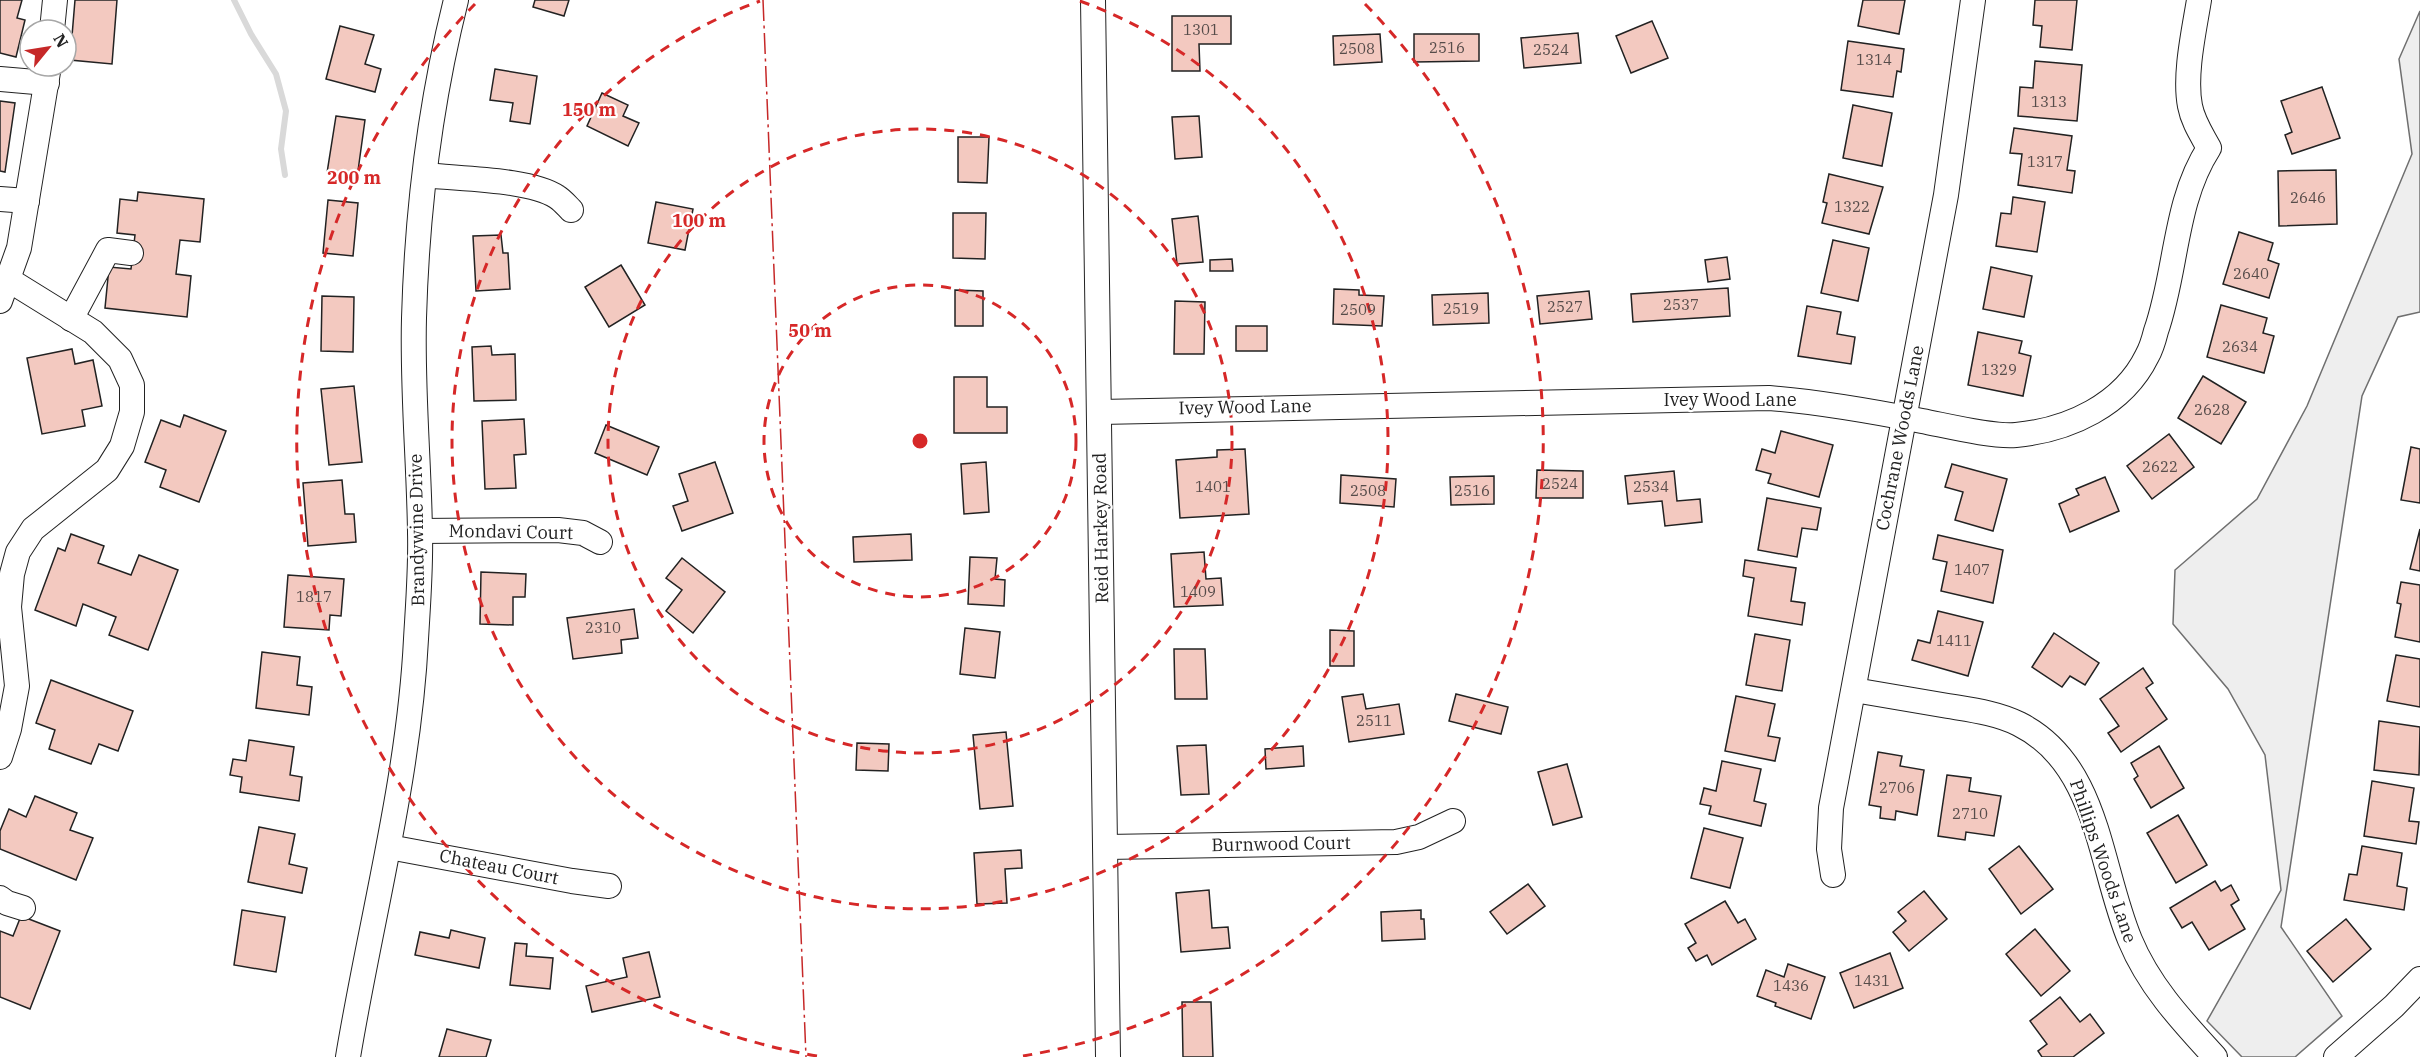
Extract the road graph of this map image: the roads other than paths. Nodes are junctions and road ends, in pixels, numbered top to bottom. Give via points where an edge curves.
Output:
1 (55, 0) edge
2 (456, 0) edge
3 (1093, 0) edge
4 (1973, 0) edge
5 (2199, 0) edge
6 (53, 18) edge
7 (18, 76) edge
8 (0, 78) edge
9 (47, 78) edge
10 (425, 175) junction
11 (0, 200) edge
12 (27, 201) junction
13 (571, 210) dead end
14 (130, 253) dead end
15 (4, 290) edge
16 (71, 318) junction
17 (1100, 412) junction
18 (1904, 417) junction
19 (420, 531) junction
20 (600, 542) dead end
21 (8, 659) edge
22 (1854, 690) junction
23 (0, 758) edge
24 (1453, 821) dead end
25 (389, 846) junction
26 (1106, 847) junction
27 (1833, 875) dead end
28 (609, 886) dead end
29 (0, 898) edge
30 (23, 908) dead end
31 (2420, 979) edge
32 (348, 1057) edge
33 (1108, 1057) edge
34 (2215, 1057) edge
35 (2336, 1057) edge

1 - 6 street
2 - 10 street, Brandywine Drive via 437,84
3 - 17 street, Reid Harkey Road
4 - 18 street, Cochrane Woods Lane via 1947,184
5 - 18 street, Ivey Wood Lane via 2190,58 2190,105 2209,148 2190,184 2158,327 2147,357 2104,406 2076,422 2045,431 2014,435
7 - 8 street
9 - 12 street
10 - 13 street via 524,186 558,197
10 - 19 street, Brandywine Drive via 414,318
11 - 12 street
12 - 15 street via 19,248
14 - 16 street via 108,250
15 - 16 street
16 - 21 street via 93,332 120,359 132,385 132,412 122,446 107,470 33,529 18,552 12,574
17 - 18 street, Ivey Wood Lane via 1769,398 1812,401
17 - 26 street, Reid Harkey Road
18 - 22 street, Cochrane Woods Lane
19 - 20 street, Mondavi Court via 558,530 583,533
19 - 25 street, Brandywine Drive via 416,644
21 - 23 street via 17,686
22 - 27 street, Cochrane Woods Lane via 1831,808 1829,849
22 - 34 street, Phillips Woods Lane via 1992,714 2018,723 2060,754 2086,803 2129,939 2143,968 2163,998
24 - 26 street, Burnwood Court via 1419,837 1396,842
25 - 28 street, Chateau Court
25 - 32 street, Brandywine Drive
26 - 33 street, Reid Harkey Road
29 - 30 street
31 - 35 street

